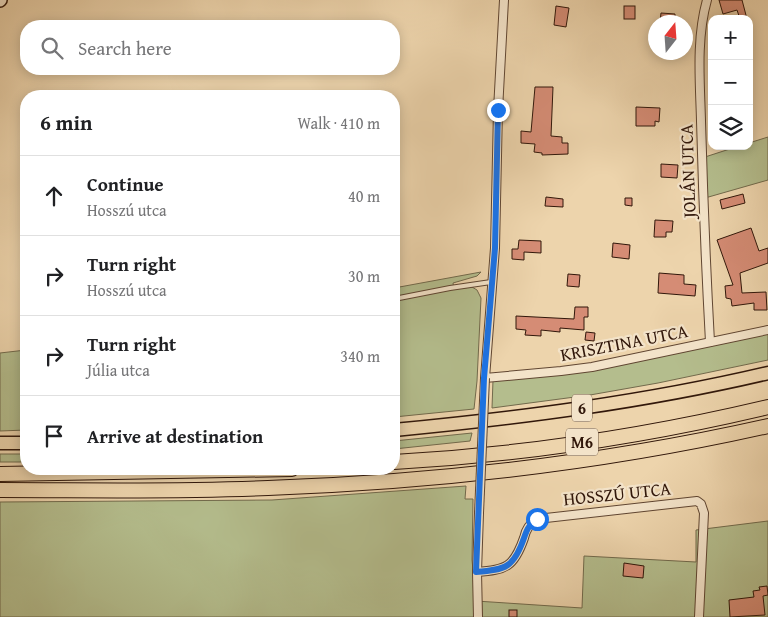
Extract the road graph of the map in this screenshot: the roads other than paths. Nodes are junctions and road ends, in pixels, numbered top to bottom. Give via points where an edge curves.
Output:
1 (504, 0) edge
2 (707, 0) edge
3 (491, 282) junction
4 (400, 298) edge
5 (768, 330) edge
6 (710, 342) junction
7 (768, 372) edge
8 (484, 378) junction
9 (768, 407) edge
10 (768, 426) edge
11 (400, 429) edge
12 (20, 442) edge
13 (0, 443) edge
14 (400, 462) edge
15 (0, 474) edge
16 (20, 474) edge
17 (0, 490) edge
18 (476, 572) junction
19 (478, 617) edge
20 (699, 617) edge

1 - 3 street
2 - 6 street, JOLÁN UTCA via 701,26 700,74
3 - 4 lane
3 - 8 street
5 - 6 street, KRISZTINA UTCA
6 - 8 street, KRISZTINA UTCA via 584,368
7 - 11 main road, 6 via 602,405
8 - 18 street, bridge
9 - 14 highway, M6 via 583,442
10 - 17 highway, M6 via 604,457 448,477 269,488
12 - 13 main road
15 - 16 highway
18 - 19 street
18 - 20 street, HOSSZÚ UTCA via 498,570 512,563 527,529 537,519 694,500 699,502 704,513

